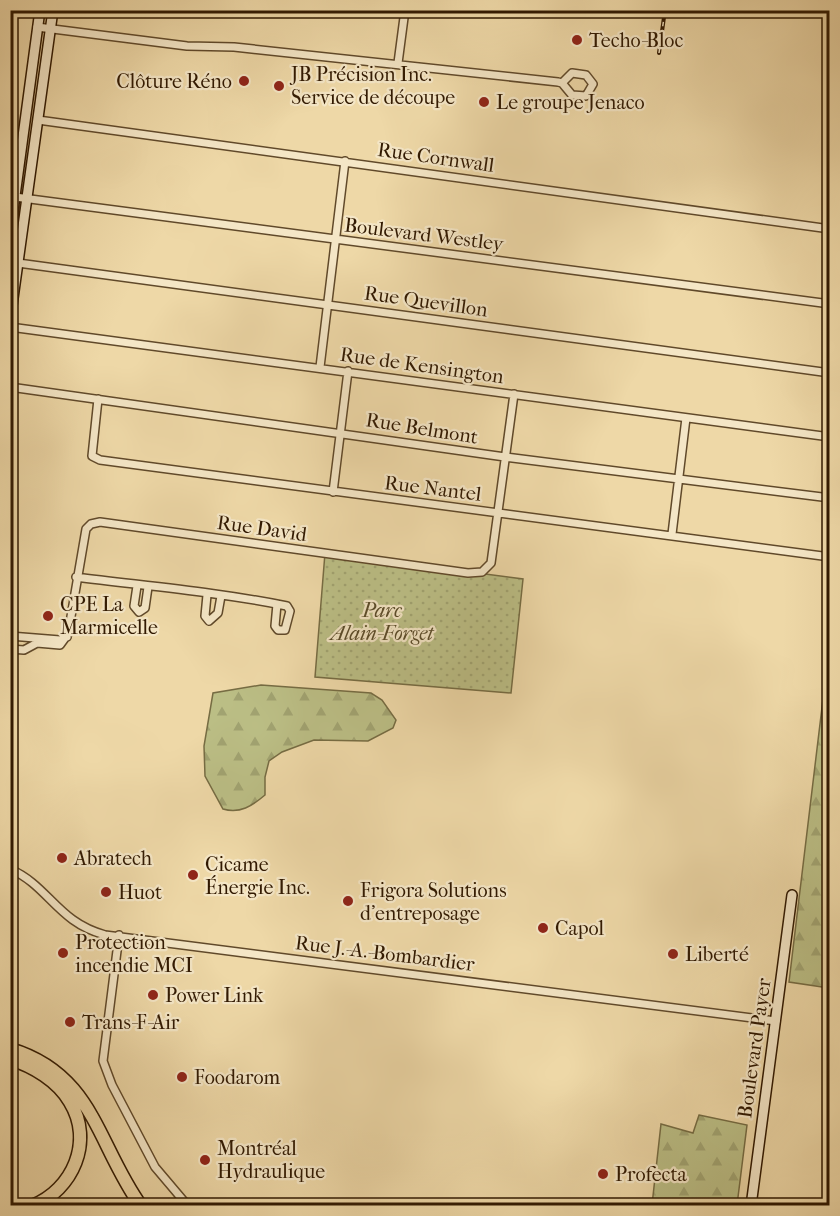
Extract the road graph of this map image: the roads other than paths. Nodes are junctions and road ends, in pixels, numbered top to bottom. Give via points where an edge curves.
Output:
1 (40, 10) edge
2 (53, 10) edge
3 (405, 10) edge
4 (37, 27) junction
5 (50, 29) junction
6 (398, 63) junction
7 (562, 83) dead end
8 (38, 120) junction
9 (345, 161) junction
10 (15, 197) junction
11 (28, 199) junction
12 (830, 228) edge
13 (10, 233) edge
14 (335, 239) junction
15 (18, 263) junction
16 (327, 304) junction
17 (830, 304) edge
18 (10, 320) edge
19 (10, 327) edge
20 (320, 367) junction
21 (348, 371) junction
22 (830, 373) edge
23 (10, 387) edge
24 (514, 394) junction
25 (98, 399) junction
26 (686, 418) junction
27 (342, 433) junction
28 (830, 437) edge
29 (505, 457) junction
30 (679, 480) junction
31 (333, 492) junction
32 (830, 498) edge
33 (498, 512) junction
34 (672, 534) junction
35 (830, 557) edge
36 (76, 577) junction
37 (137, 586) junction
38 (148, 587) junction
39 (207, 595) junction
40 (221, 596) junction
41 (277, 604) dead end
42 (10, 636) edge
43 (67, 637) junction
44 (10, 649) edge
45 (10, 869) edge
46 (792, 895) dead end
47 (119, 935) junction
48 (776, 1021) junction
49 (10, 1049) edge
50 (10, 1059) edge
51 (32, 1206) edge
52 (141, 1206) edge
53 (188, 1206) edge
54 (751, 1206) edge

1 - 4 main road
2 - 5 main road
3 - 6 street
4 - 5 street
4 - 10 main road
5 - 6 street via 187,46
5 - 8 main road
6 - 7 street
8 - 9 street, Rue Cornwall
8 - 11 main road
9 - 12 street, Rue Cornwall
9 - 14 street
10 - 11 street, Boulevard Westley
10 - 13 main road
11 - 14 street, Boulevard Westley
11 - 15 main road
14 - 16 street
14 - 17 street, Boulevard Westley
15 - 16 street, Rue Quevillon
15 - 18 main road
16 - 20 street
16 - 22 street, Rue Quevillon
19 - 20 street, Rue de Kensington
20 - 21 street, Rue de Kensington
21 - 24 street, Rue de Kensington
21 - 27 street
23 - 25 street, Rue Belmont
24 - 26 street, Rue de Kensington
24 - 29 street
25 - 27 street, Rue Belmont
25 - 31 street, Rue Nantel via 92,456 100,460
26 - 28 street, Rue de Kensington
26 - 30 street
27 - 29 street, Rue Belmont
27 - 31 street
29 - 30 street, Rue Belmont
29 - 33 street
30 - 32 street, Rue Belmont
30 - 34 street
31 - 33 street, Rue Nantel
33 - 34 street, Rue Nantel
33 - 36 street, Rue David via 492,563 482,572 100,522 86,529
34 - 35 street, Rue Nantel
36 - 37 street
36 - 43 street, Rue David
37 - 38 street
37 - 38 street via 134,607 139,612 145,609
38 - 39 street
39 - 40 street
39 - 40 street via 205,616 209,621 218,613
40 - 41 street
42 - 43 street via 60,640
43 - 44 street via 59,645 37,643 24,650
45 - 47 street, Rue J.-A.-Bombardier via 22,874 73,922 95,932
46 - 48 main road, Boulevard Payer
47 - 48 street, Rue J.-A.-Bombardier
47 - 53 street via 103,1061 111,1085 155,1167
48 - 54 main road, Boulevard Payer
49 - 52 highway via 48,1066 78,1094
50 - 51 highway via 35,1070 58,1088 71,1103 80,1133 77,1159 68,1177 56,1192

